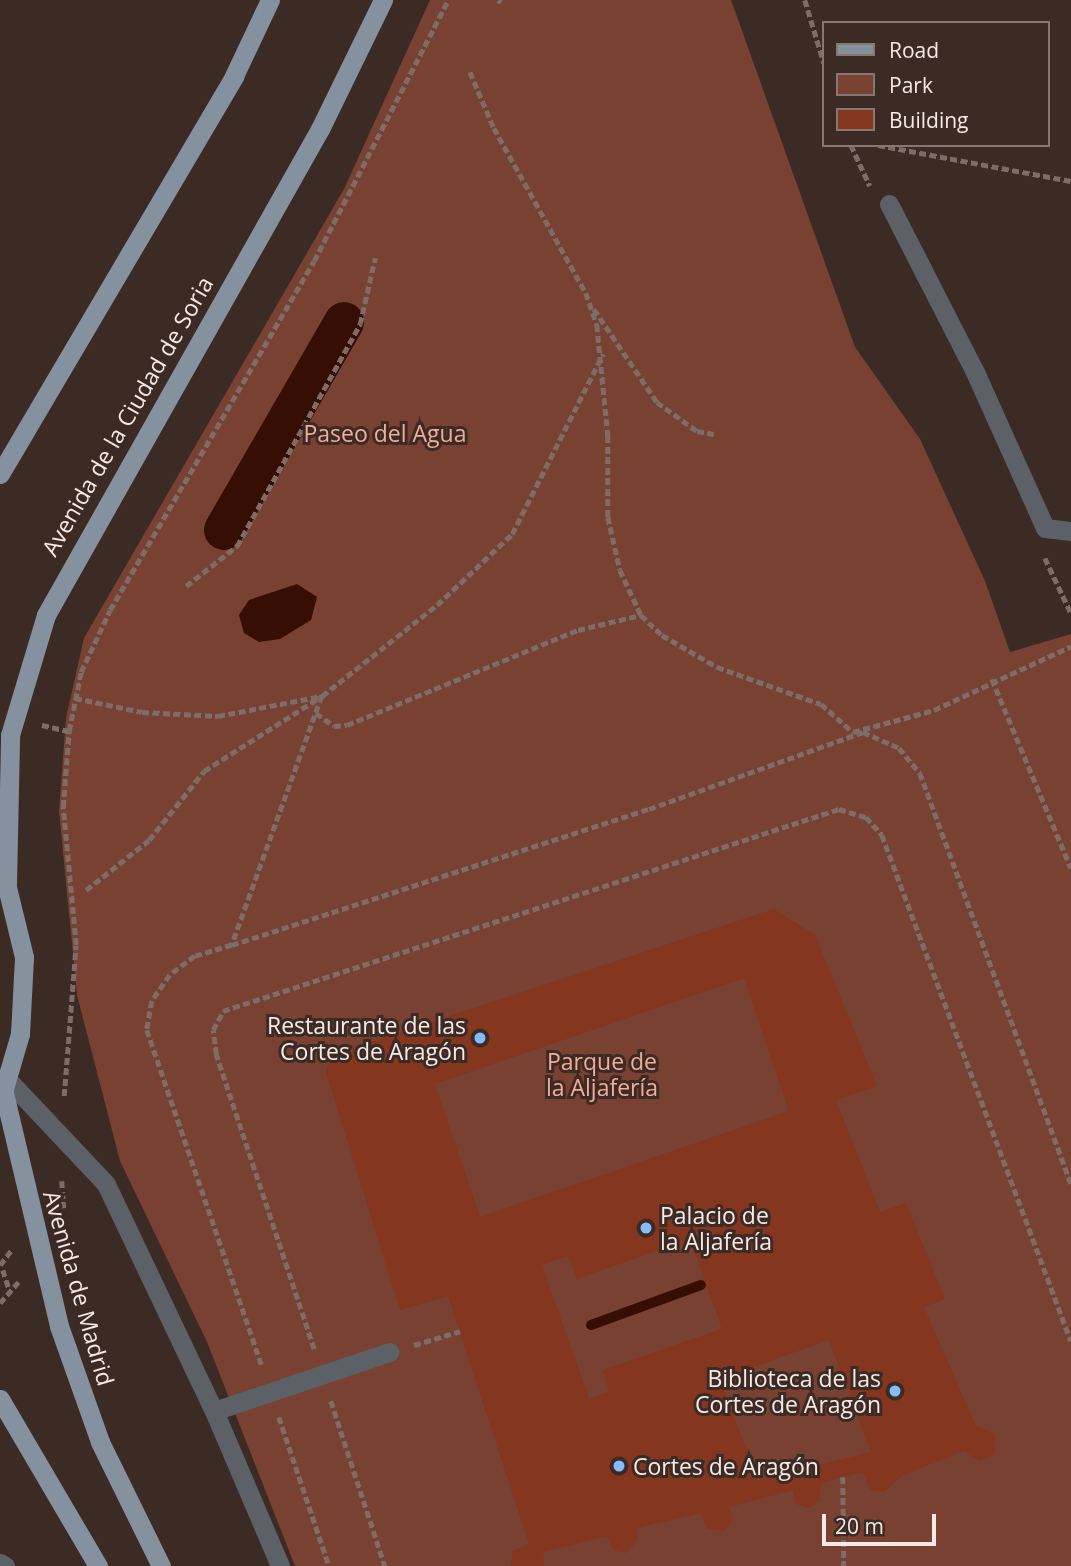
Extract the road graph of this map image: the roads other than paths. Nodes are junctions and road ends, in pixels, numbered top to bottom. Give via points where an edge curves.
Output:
1 (270, 0) edge
2 (383, 0) edge
3 (888, 204) dead end
4 (0, 474) edge
5 (1071, 531) edge
6 (0, 865) edge
7 (7, 884) junction
8 (4, 1092) edge
9 (389, 1352) road end
10 (0, 1399) edge
11 (214, 1411) junction
12 (0, 1563) edge
13 (5, 1566) edge
14 (98, 1566) edge
15 (162, 1566) edge
16 (280, 1566) edge

1 - 4 main road via 234,76
2 - 7 main road, Avenida de la Ciudad de Soria via 320,130 46,615 10,735
3 - 5 street via 975,372 1045,528
6 - 7 main road
7 - 8 main road via 23,957 20,1034
8 - 11 street via 106,1184
8 - 15 main road, Avenida de Madrid via 59,1326 100,1442
9 - 11 street
10 - 14 main road
11 - 16 street
12 - 13 street

